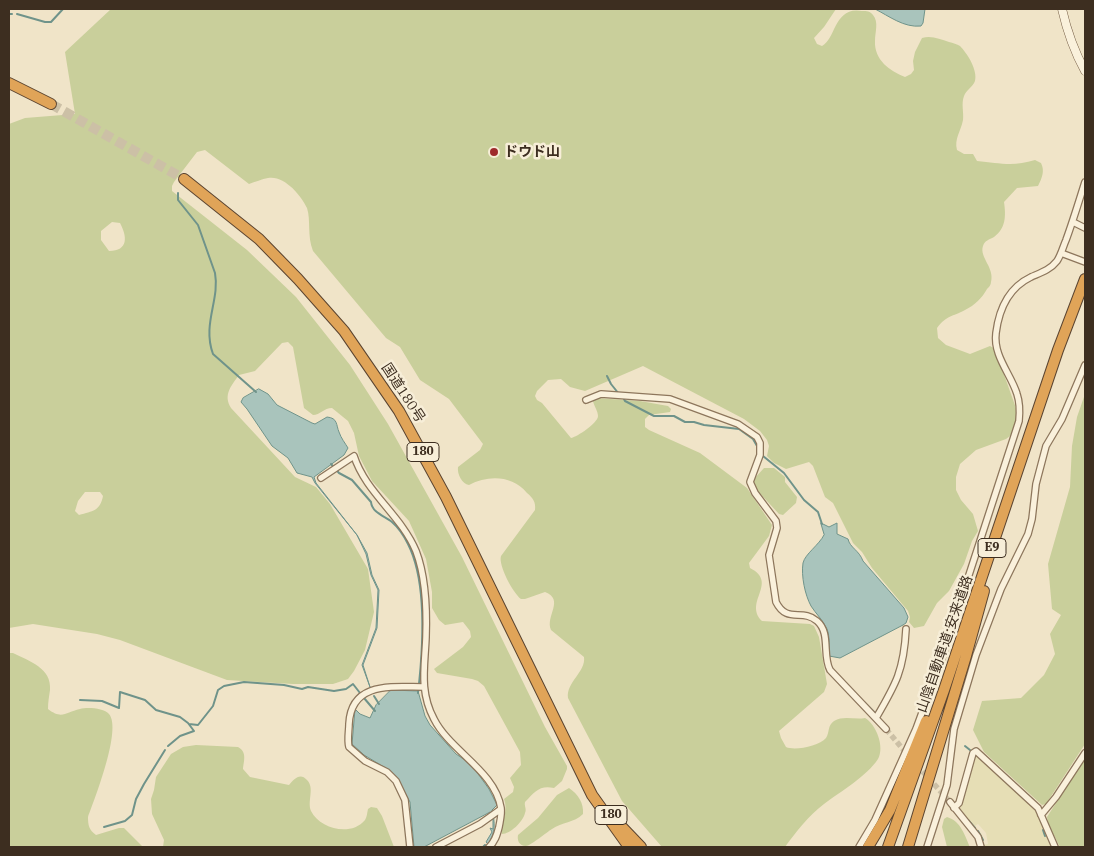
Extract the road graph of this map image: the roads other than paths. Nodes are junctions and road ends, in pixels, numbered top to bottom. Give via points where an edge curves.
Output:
1 (1062, 9) edge
2 (1085, 71) edge
3 (9, 83) edge
4 (51, 104) tunnel mouth
5 (184, 179) tunnel mouth
6 (1085, 182) edge
7 (1073, 222) junction
8 (1085, 228) edge
9 (1061, 253) junction
10 (1085, 262) edge
11 (1085, 279) edge
12 (1085, 365) edge
13 (586, 400) dead end
14 (321, 478) dead end
15 (1003, 517) junction
16 (983, 577) junction
17 (906, 629) dead end
18 (423, 687) junction
19 (876, 718) junction
20 (886, 729) tunnel mouth
21 (1085, 752) edge
22 (585, 780) junction
23 (501, 809) junction
24 (1042, 815) junction
25 (492, 846) edge
26 (410, 847) edge
27 (436, 847) edge
28 (629, 847) edge
29 (641, 847) edge
30 (859, 847) edge
31 (868, 847) edge
32 (888, 847) edge
33 (908, 847) edge
34 (927, 847) edge
35 (981, 847) edge
36 (1055, 847) edge

1 - 2 main road via 1066,29
3 - 4 highway
5 - 22 highway, 国道180号 / 180 via 260,239 298,278 344,331 378,379 419,445
6 - 7 street
7 - 8 street
7 - 9 street
9 - 10 street
9 - 30 street via 1049,268 1019,285 1004,302 996,335 997,348 1017,393 1019,421 916,729 875,820
11 - 15 highway, 山陰自動車道;安来道路 / E9
12 - 34 street via 1062,419 1046,446 1028,534 1001,588 976,655 954,729 947,784
13 - 19 street via 601,394 670,399 738,424 757,437 761,450 750,482 776,521 769,555 776,602 787,614 816,620 825,637 825,662
14 - 18 street via 354,456 369,485 414,548 425,593
15 - 16 highway, 山陰自動車道;安来道路 / E9
15 - 33 highway via 966,656
16 - 31 highway via 890,810
16 - 32 highway, 山陰自動車道;安来道路 / E9
17 - 19 street via 902,667
18 - 23 street via 437,725 475,763 497,796
18 - 26 street via 379,687 367,692 354,703 349,719 350,747 365,761 392,776 406,800
19 - 20 street
21 - 24 street
22 - 28 highway, 国道180号 / 180
22 - 29 highway, 国道180号 / 180
23 - 25 street
23 - 27 street
24 - 35 street via 1031,801 975,751 959,803 952,805 978,837
24 - 36 street

